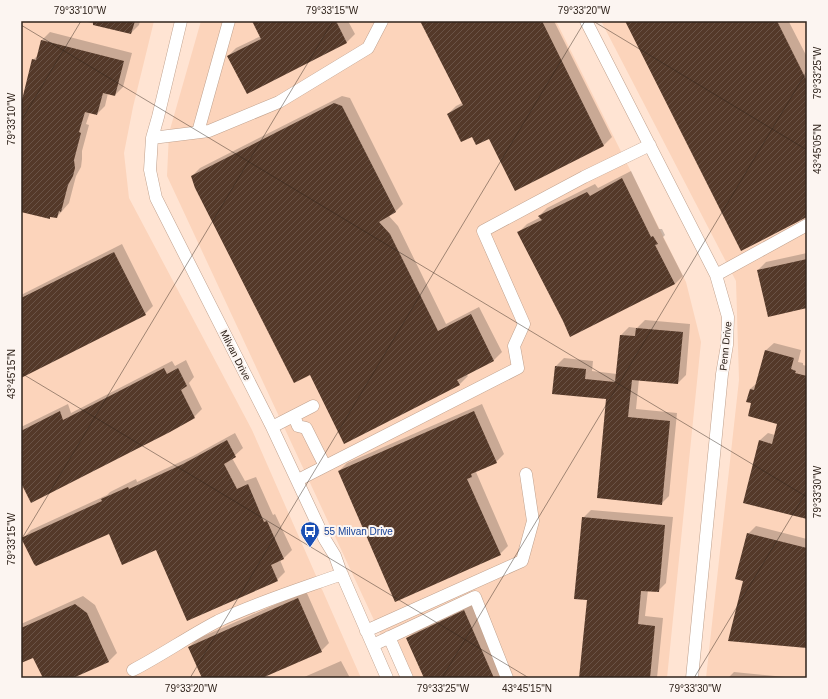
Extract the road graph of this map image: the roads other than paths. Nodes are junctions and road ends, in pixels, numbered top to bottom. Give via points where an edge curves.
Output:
1 (180, 21) edge
2 (229, 21) edge
3 (382, 21) edge
4 (586, 21) edge
5 (198, 132) junction
6 (152, 138) junction
7 (650, 145) junction
8 (807, 225) edge
9 (716, 275) junction
10 (313, 406) dead end
11 (294, 416) junction
12 (272, 427) junction
13 (325, 466) junction
14 (526, 474) dead end
15 (298, 480) junction
16 (342, 574) junction
17 (366, 631) junction
18 (389, 638) junction
19 (373, 645) junction
20 (133, 670) dead end
21 (387, 678) edge
22 (407, 678) edge
23 (507, 678) edge
24 (692, 678) edge

1 - 6 street, Milvan Drive
2 - 5 street
3 - 5 street via 368,48 279,102 209,131
4 - 7 street, Penn Drive
5 - 6 street
6 - 12 street, Milvan Drive via 150,170 156,198
7 - 9 street, Penn Drive
7 - 13 street via 483,231 524,324 514,346 518,368
8 - 9 street
9 - 24 street, Penn Drive via 728,317 728,332
10 - 11 street
11 - 12 street
11 - 13 street via 298,426 306,428
12 - 15 street, Milvan Drive
13 - 15 street
14 - 17 street via 533,521 522,561
15 - 16 street, Milvan Drive
16 - 17 street, Milvan Drive
16 - 20 street via 265,601 219,621 185,638
17 - 19 street, Milvan Drive
18 - 19 street
18 - 22 street
18 - 23 street via 475,597
19 - 21 street, Milvan Drive

